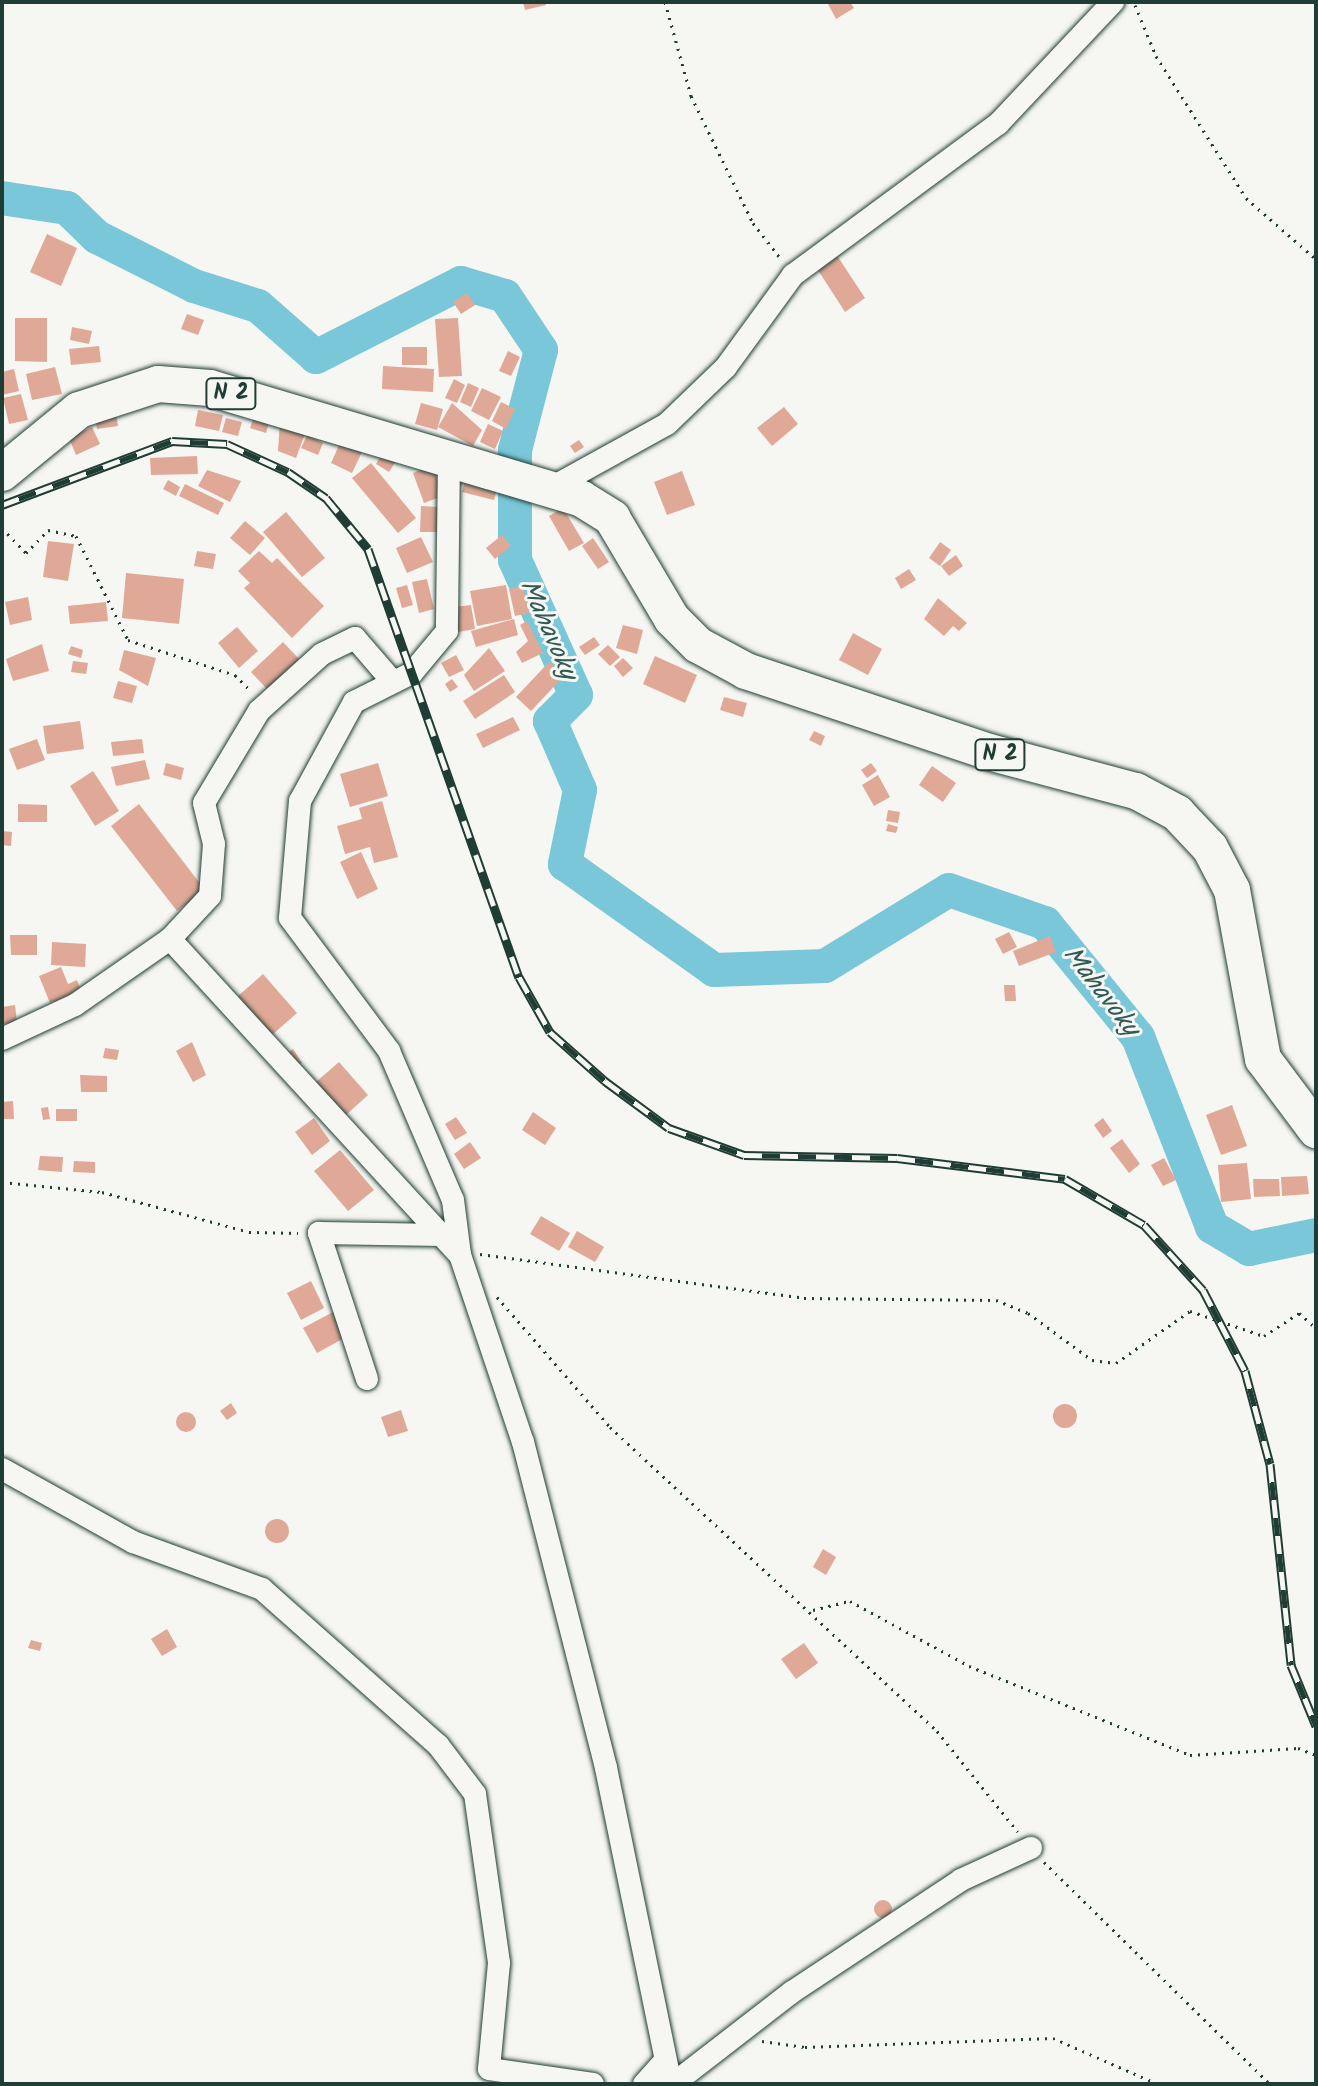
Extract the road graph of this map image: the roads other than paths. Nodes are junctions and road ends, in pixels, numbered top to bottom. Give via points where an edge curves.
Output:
1 (1113, 2) edge
2 (463, 462) junction
3 (2, 473) edge
4 (553, 487) junction
5 (393, 682) junction
6 (170, 939) junction
7 (2, 1039) edge
8 (1316, 1130) edge
9 (442, 1235) junction
10 (460, 1255) junction
11 (367, 1379) dead end
12 (2, 1469) edge
13 (1031, 1848) road end
14 (665, 2061) junction
15 (486, 2076) edge
16 (593, 2084) edge
17 (644, 2084) edge
18 (672, 2084) edge

1 - 4 street via 998,124 793,275 726,367 667,424
2 - 3 main road, N 2 via 210,388 158,384 79,410
2 - 4 main road, N 2
2 - 5 street via 447,631 412,673
4 - 8 main road, N 2 via 612,518 672,619 698,645 746,671 989,752 1136,791 1177,813 1210,848 1232,890 1263,1059
5 - 6 street via 355,638 322,654 265,705 204,803 214,844 210,896
5 - 10 street via 354,702 300,801 290,918 389,1051 453,1200
6 - 7 street via 75,1005
6 - 9 street
9 - 10 street
9 - 11 street via 319,1233
10 - 14 street via 523,1442 602,1753
12 - 15 street via 133,1542 262,1589 438,1745 475,1794 499,1963
13 - 18 street via 961,1880 731,2036
14 - 17 street
14 - 18 street
15 - 16 street

